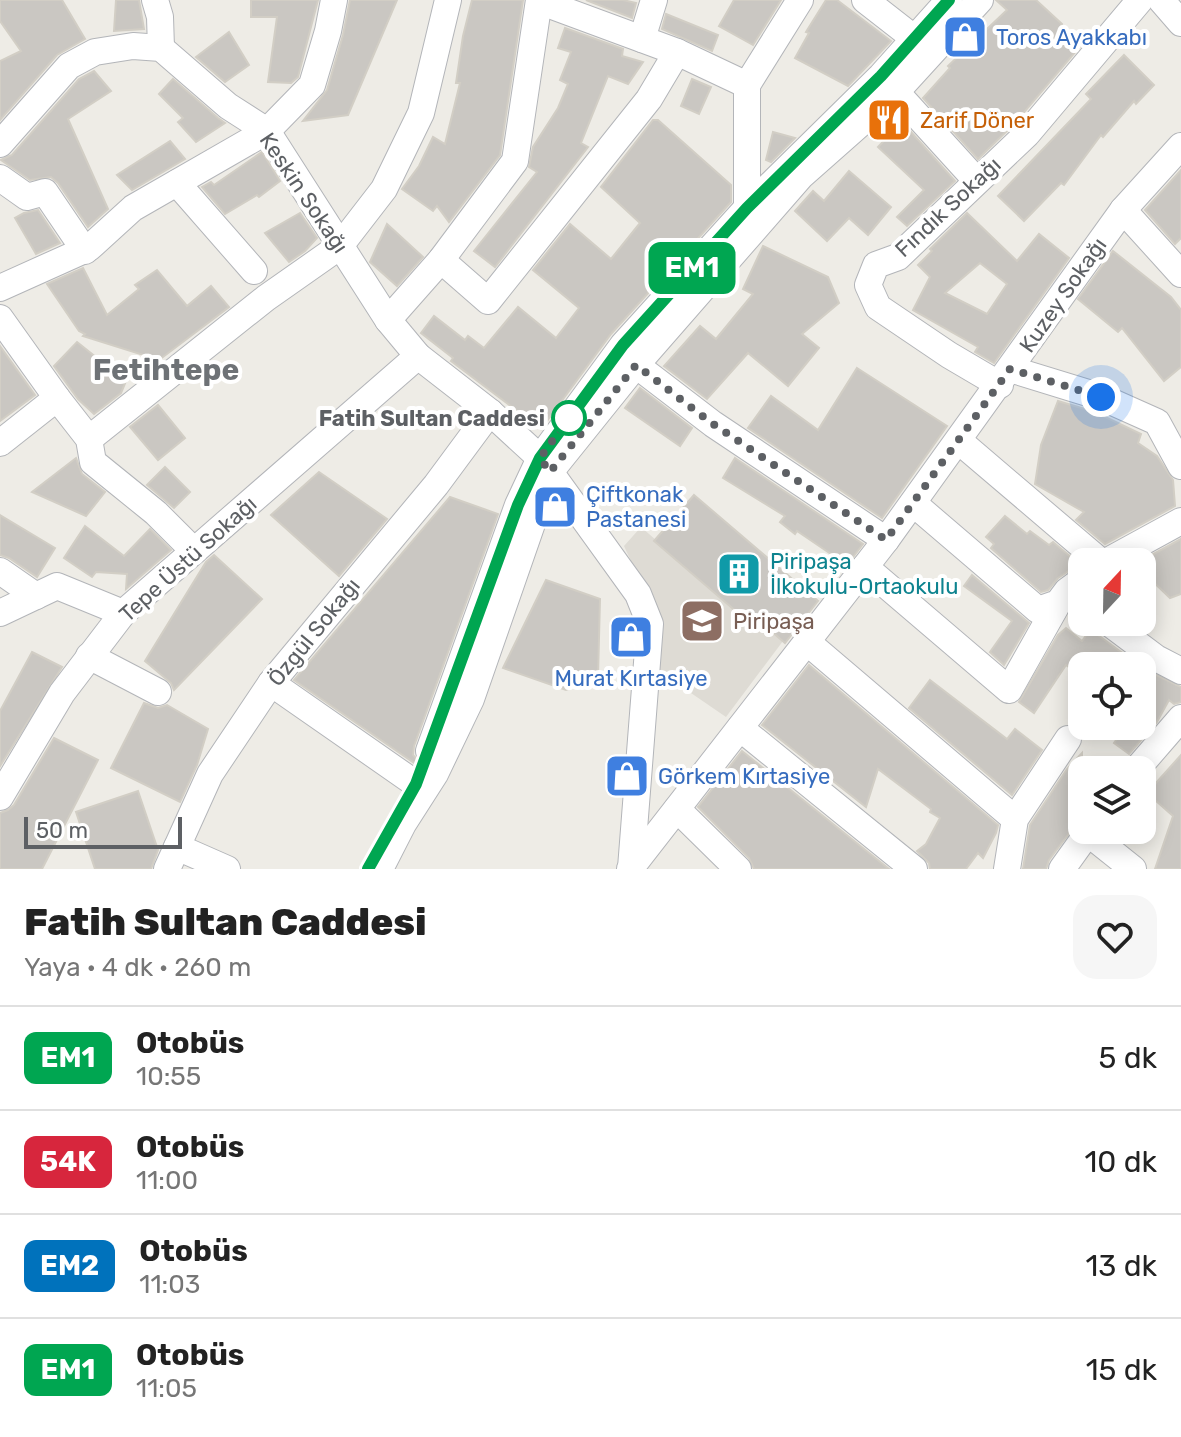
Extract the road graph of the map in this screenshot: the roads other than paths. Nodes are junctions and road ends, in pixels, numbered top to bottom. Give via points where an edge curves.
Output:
1 (155, 0) edge
2 (334, 0) edge
3 (448, 0) edge
4 (539, 0) edge
5 (654, 0) edge
6 (800, 0) edge
7 (865, 0) edge
8 (949, 0) edge
9 (980, 0) edge
10 (1140, 0) edge
11 (1161, 0) edge
12 (1181, 23) edge
13 (642, 39) junction
14 (915, 39) junction
15 (161, 48) junction
16 (677, 52) junction
17 (747, 85) junction
18 (896, 92) junction
19 (267, 131) junction
20 (0, 144) edge
21 (1181, 146) edge
22 (0, 178) edge
23 (976, 180) junction
24 (177, 183) junction
25 (747, 208) junction
26 (1123, 210) junction
27 (340, 246) junction
28 (85, 251) junction
29 (441, 260) junction
30 (254, 271) dead end
31 (1181, 274) edge
32 (0, 288) edge
33 (0, 318) edge
34 (388, 320) junction
35 (418, 356) junction
36 (636, 365) junction
37 (1005, 377) junction
38 (57, 398) junction
39 (490, 412) junction
40 (89, 439) junction
41 (959, 441) junction
42 (0, 443) edge
43 (545, 465) junction
44 (1181, 466) edge
45 (913, 503) junction
46 (1181, 521) edge
47 (886, 540) junction
48 (1087, 548) edge
49 (1130, 548) edge
50 (194, 551) junction
51 (865, 567) junction
52 (0, 571) edge
53 (36, 596) junction
54 (1068, 596) edge
55 (1068, 600) edge
56 (0, 613) edge
57 (123, 613) junction
58 (1127, 636) edge
59 (807, 642) junction
60 (89, 656) junction
61 (1181, 671) edge
62 (271, 683) junction
63 (158, 692) dead end
64 (1179, 726) edge
65 (740, 728) junction
66 (1068, 739) dead end
67 (1150, 756) edge
68 (416, 784) junction
69 (0, 797) edge
70 (677, 809) junction
71 (1015, 819) junction
72 (1080, 844) edge
73 (1104, 844) edge
74 (172, 858) edge
75 (227, 869) edge
76 (368, 869) edge
77 (380, 869) edge
78 (630, 869) edge
79 (738, 869) edge
80 (914, 869) edge
81 (1007, 869) edge
82 (1062, 869) edge
83 (1133, 869) edge

1 - 15 street
2 - 19 street via 312,85
3 - 27 street via 421,113 384,189
4 - 13 street
4 - 29 street via 515,161
5 - 13 street
6 - 17 street
7 - 14 street
8 - 14 street
9 - 18 street
10 - 23 street, Fındık Sokağı via 1027,134
11 - 12 street
13 - 16 street
14 - 25 street
15 - 19 street, Keskin Sokağı via 228,106
15 - 20 street via 95,52 69,66
16 - 17 street
16 - 29 street via 649,99 488,301
17 - 25 street
18 - 23 street
18 - 36 street via 801,176
19 - 24 street
19 - 27 street, Keskin Sokağı
21 - 26 street, Kuzey Sokağı
22 - 28 street via 27,197 45,192
23 - 37 street, Fındık Sokağı via 898,257 876,265 868,285 878,307 949,355
24 - 28 street via 133,208
24 - 30 street
25 - 43 street via 623,345
26 - 31 street
26 - 37 street, Kuzey Sokağı
27 - 34 street, Keskin Sokağı
27 - 40 street
28 - 32 street
29 - 34 street
33 - 38 street
34 - 35 street, Keskin Sokağı
35 - 39 street, Keskin Sokağı
35 - 50 street, Tepe Üstü Sokağı
36 - 43 street
36 - 47 street via 713,424
37 - 41 street, Kuzey Sokağı
37 - 44 street, Fındık Sokağı via 1101,397 1157,422
38 - 40 street
38 - 42 street
39 - 43 street, Keskin Sokağı
39 - 62 street, Özgül Sokağı
40 - 50 street via 93,462
41 - 45 street, Kuzey Sokağı
41 - 48 street
43 - 68 street via 518,505
43 - 77 street via 471,699
43 - 78 street, Keskin Sokağı via 638,594 650,624
45 - 47 street, Kuzey Sokağı
45 - 54 street via 1038,610
46 - 49 street
47 - 51 street, Kuzey Sokağı
50 - 57 street, Tepe Üstü Sokağı
51 - 55 street via 1009,690
51 - 59 street, Kuzey Sokağı
52 - 53 street
53 - 56 street
53 - 57 street via 57,586
57 - 60 street, Tepe Üstü Sokağı
58 - 61 street
59 - 65 street, Kuzey Sokağı
59 - 71 street
60 - 63 street
60 - 69 street, Tepe Üstü Sokağı
62 - 68 street
62 - 74 street, Özgül Sokağı via 210,774
64 - 67 street
65 - 70 street, Kuzey Sokağı
65 - 80 street
66 - 71 street
68 - 76 street
70 - 78 street, Kuzey Sokağı
70 - 79 street
71 - 81 street
72 - 82 street
73 - 83 street
74 - 75 street

